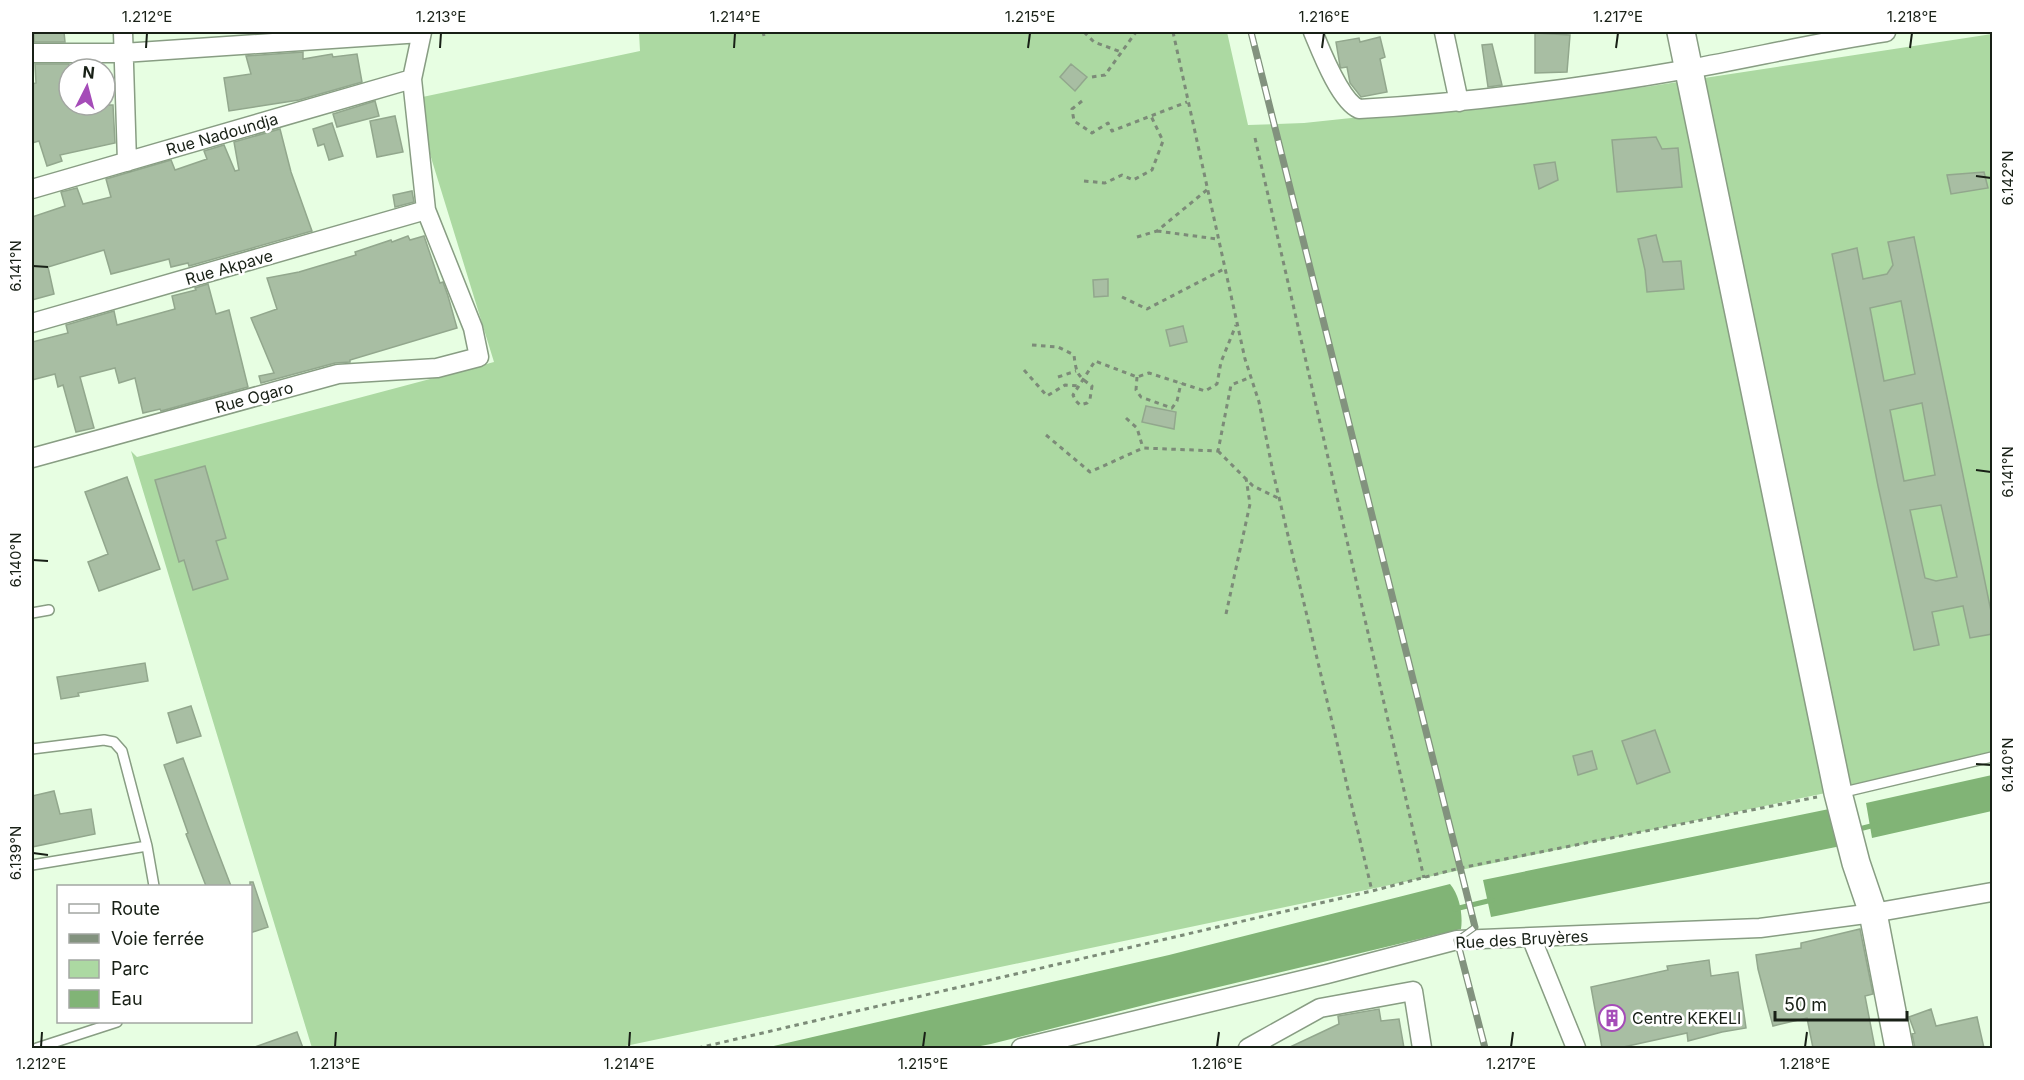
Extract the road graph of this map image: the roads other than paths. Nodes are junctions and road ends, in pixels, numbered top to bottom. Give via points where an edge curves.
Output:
1 (123, 32) edge
2 (422, 32) edge
3 (1313, 32) edge
4 (1444, 32) edge
5 (1681, 32) edge
6 (1886, 32) edge
7 (1826, 36) edge
8 (32, 53) edge
9 (123, 53) junction
10 (1688, 69) junction
11 (412, 79) junction
12 (1459, 102) junction
13 (128, 162) junction
14 (32, 189) edge
15 (426, 210) junction
16 (32, 323) edge
17 (32, 458) edge
18 (49, 610) dead end
19 (32, 613) edge
20 (32, 749) edge
21 (1992, 757) edge
22 (1839, 798) junction
23 (147, 846) junction
24 (32, 865) edge
25 (154, 885) edge
26 (1992, 892) edge
27 (1873, 913) junction
28 (1531, 937) junction
29 (114, 1023) edge
30 (37, 1048) edge
31 (1021, 1048) edge
32 (1248, 1048) edge
33 (1422, 1048) edge
34 (1576, 1048) edge
35 (1899, 1048) edge

1 - 9 street
2 - 9 street
2 - 11 street
3 - 12 street via 1330,71 1359,109
4 - 12 street
5 - 10 street
6 - 7 street
7 - 10 street via 1786,51
8 - 9 street
9 - 13 street
10 - 12 street
10 - 22 street
11 - 13 street, Rue Nadoundja
11 - 15 street
13 - 14 street, Rue Nadoundja
15 - 16 street, Rue Akpave
15 - 17 street, Rue Ogaro via 472,327 479,357 437,368 338,374
18 - 19 lane
20 - 23 lane via 114,742 122,751
21 - 22 lane
22 - 27 street
23 - 24 lane
23 - 25 lane
26 - 27 street, Rue des Bruyères
27 - 28 street, Rue des Bruyères via 1760,928
27 - 35 street
28 - 31 street, Rue des Bruyères via 1457,940
28 - 34 street
29 - 30 lane
32 - 33 street via 1320,1008 1413,991

